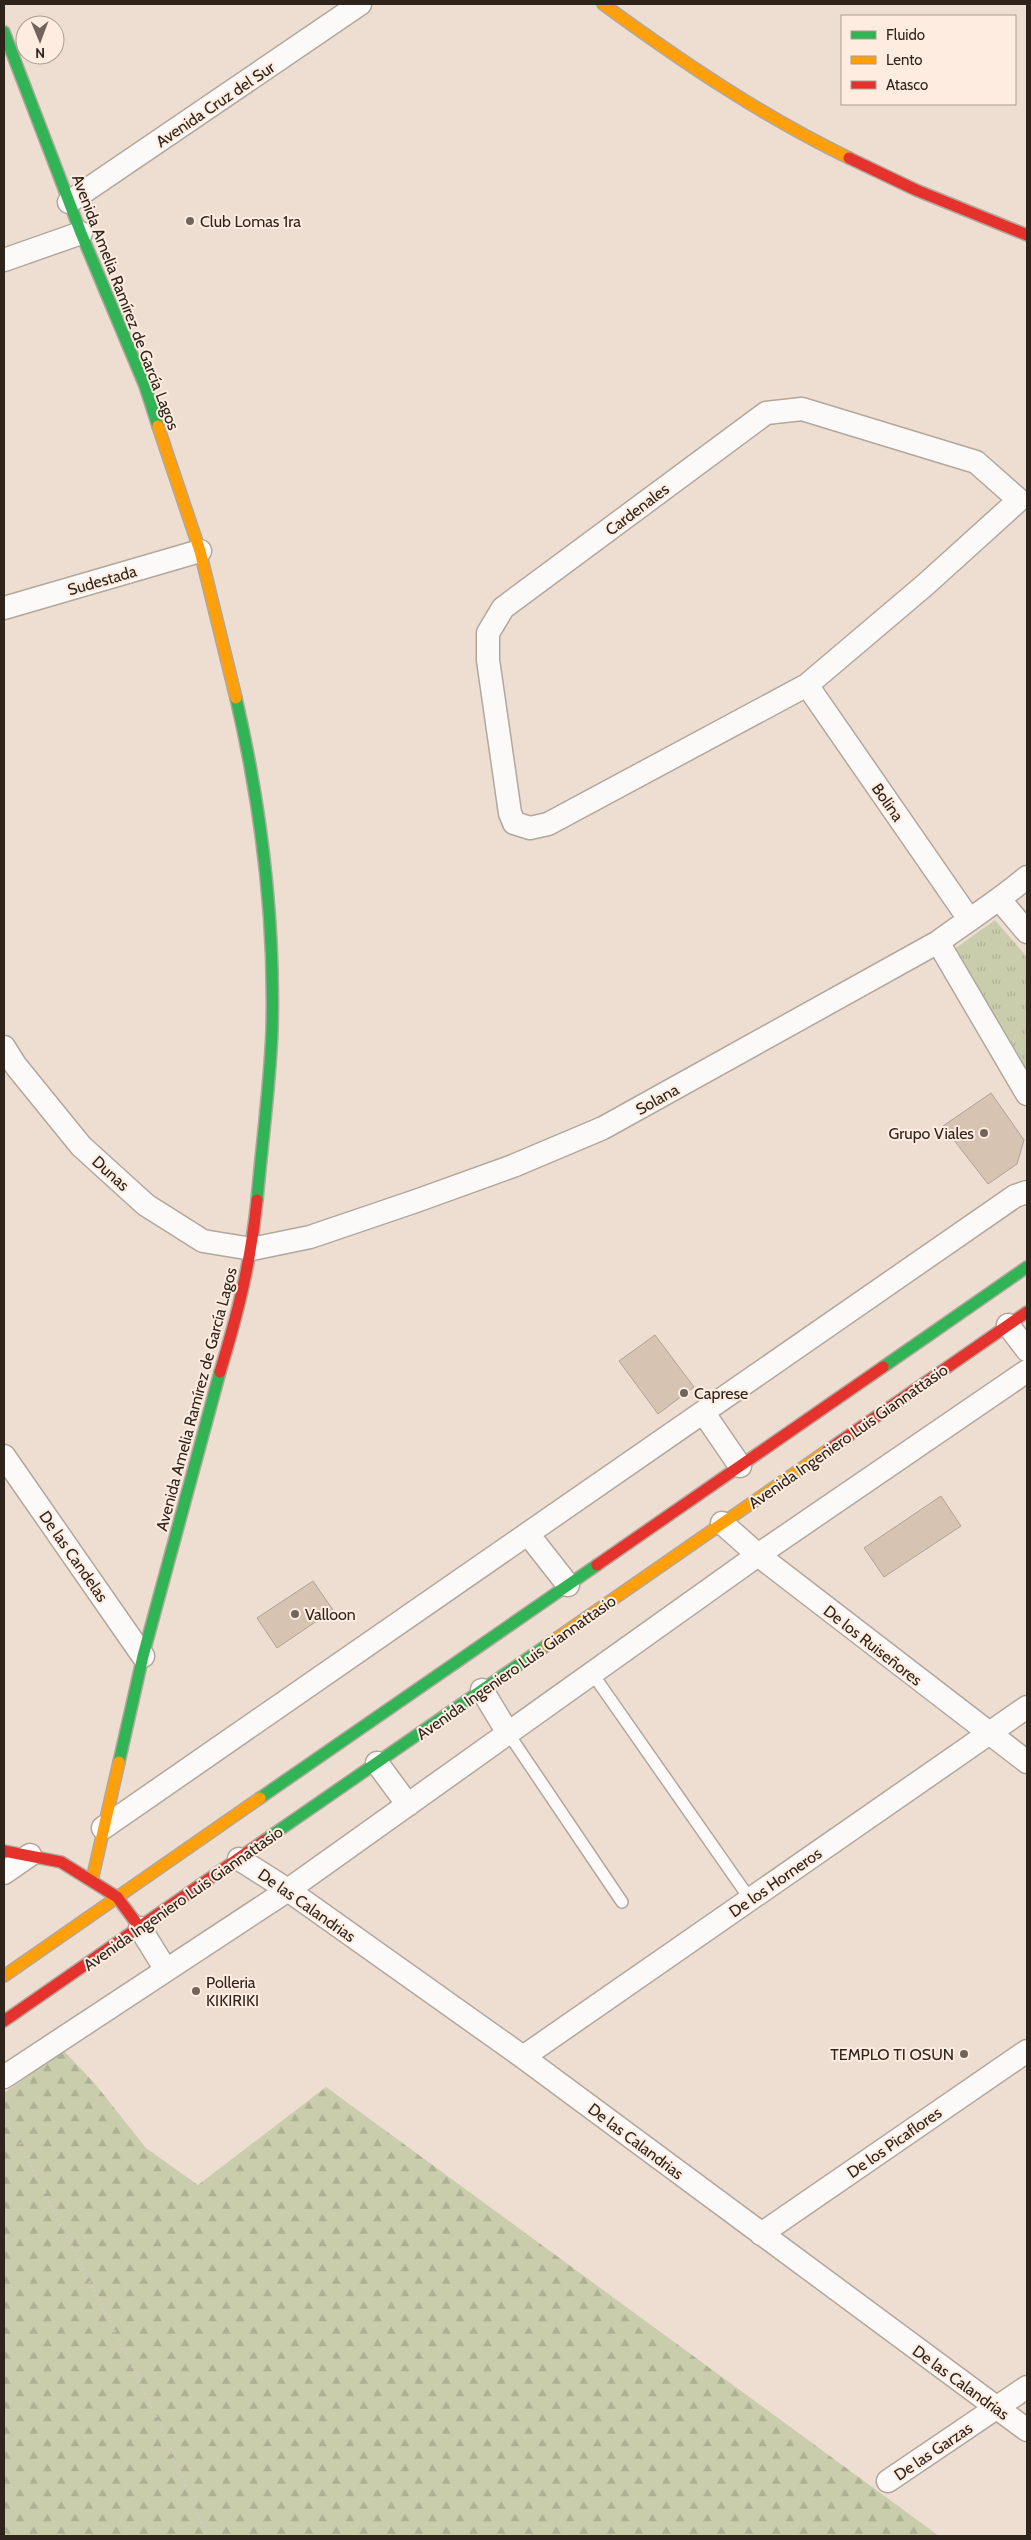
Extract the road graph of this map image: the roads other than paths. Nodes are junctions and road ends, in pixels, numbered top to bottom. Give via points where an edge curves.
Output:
1 (360, 4) edge
2 (603, 4) edge
3 (4, 32) edge
4 (69, 202) junction
5 (81, 233) junction
6 (1027, 235) edge
7 (4, 260) edge
8 (200, 551) junction
9 (4, 608) edge
10 (807, 685) junction
11 (1027, 877) edge
12 (1000, 900) junction
13 (968, 919) junction
14 (1027, 932) edge
15 (938, 942) junction
16 (4, 1047) edge
17 (1027, 1094) edge
18 (1027, 1192) edge
19 (252, 1249) junction
20 (1027, 1267) edge
21 (1027, 1312) edge
22 (1008, 1325) junction
23 (1027, 1350) edge
24 (1027, 1371) edge
25 (703, 1412) junction
26 (4, 1456) edge
27 (740, 1466) junction
28 (722, 1523) junction
29 (528, 1534) junction
30 (758, 1555) junction
31 (568, 1585) junction
32 (143, 1656) junction
33 (592, 1673) junction
34 (482, 1690) junction
35 (1027, 1707) edge
36 (508, 1733) junction
37 (988, 1734) junction
38 (1027, 1762) edge
39 (377, 1763) junction
40 (408, 1805) junction
41 (103, 1828) junction
42 (4, 1851) edge
43 (30, 1855) junction
44 (239, 1859) junction
45 (4, 1872) edge
46 (92, 1880) junction
47 (288, 1890) junction
48 (117, 1897) junction
49 (750, 1899) junction
50 (622, 1902) dead end
51 (140, 1928) junction
52 (166, 1970) junction
53 (4, 1976) edge
54 (4, 2021) edge
55 (1027, 2051) edge
56 (523, 2057) junction
57 (4, 2077) edge
58 (762, 2234) junction
59 (1027, 2388) edge
60 (997, 2408) junction
61 (1027, 2430) edge
62 (888, 2481) dead end

1 - 4 street, Avenida Cruz del Sur
2 - 6 street via 732,95 810,139 911,188
3 - 4 street, Avenida Amelia Ramírez de García Lagos
4 - 5 street, Avenida Amelia Ramírez de García Lagos
5 - 7 street
5 - 8 street, Avenida Amelia Ramírez de García Lagos via 145,386
8 - 9 street, Sudestada
8 - 19 street, Avenida Amelia Ramírez de García Lagos via 248,750 269,905 272,1030
10 - 10 street, Cardenales via 925,586 1019,500 976,462 802,409 766,413 503,608 488,633 488,660 514,824 530,828 548,824
10 - 13 street, Bolina
11 - 12 street, Solana
12 - 13 street, Solana
12 - 14 street
13 - 15 street, Solana
15 - 17 street
15 - 19 street, Solana via 603,1128 416,1202 310,1238
16 - 19 street, Dunas via 81,1146 146,1205 203,1241
18 - 25 street via 1015,1196
19 - 32 street, Avenida Amelia Ramírez de García Lagos via 240,1308 209,1408
20 - 27 street
21 - 22 street, Avenida Ingeniero Luis Giannattasio
22 - 23 street
22 - 28 street, Avenida Ingeniero Luis Giannattasio
24 - 30 street
25 - 27 street
25 - 29 street
26 - 32 street, De las Candelas
27 - 31 street
28 - 30 street, De los Ruiseñores
28 - 34 street, Avenida Ingeniero Luis Giannattasio
29 - 31 street
29 - 41 street
30 - 33 street
30 - 37 street, De los Ruiseñores
31 - 48 street
32 - 41 street, Avenida Amelia Ramírez de García Lagos
33 - 36 street
33 - 49 lane
34 - 36 street
34 - 39 street, Avenida Ingeniero Luis Giannattasio
35 - 37 street, De los Horneros
36 - 40 street
36 - 50 lane
37 - 38 street, De los Ruiseñores
37 - 49 street, De los Horneros
39 - 40 street
39 - 44 street, Avenida Ingeniero Luis Giannattasio
40 - 47 street
41 - 46 street, Avenida Amelia Ramírez de García Lagos
42 - 43 street
43 - 45 street
43 - 46 street via 61,1862
44 - 47 street, De las Calandrias
44 - 51 street, Avenida Ingeniero Luis Giannattasio
46 - 48 street
47 - 52 street
47 - 56 street, De las Calandrias
48 - 51 street
48 - 53 street
49 - 56 street, De los Horneros
51 - 52 street
51 - 54 street, Avenida Ingeniero Luis Giannattasio
52 - 57 street
55 - 58 street, De los Picaflores
56 - 58 street, De las Calandrias
58 - 60 street, De las Calandrias
59 - 60 street, De las Garzas
60 - 61 street, De las Calandrias
60 - 62 street, De las Garzas

